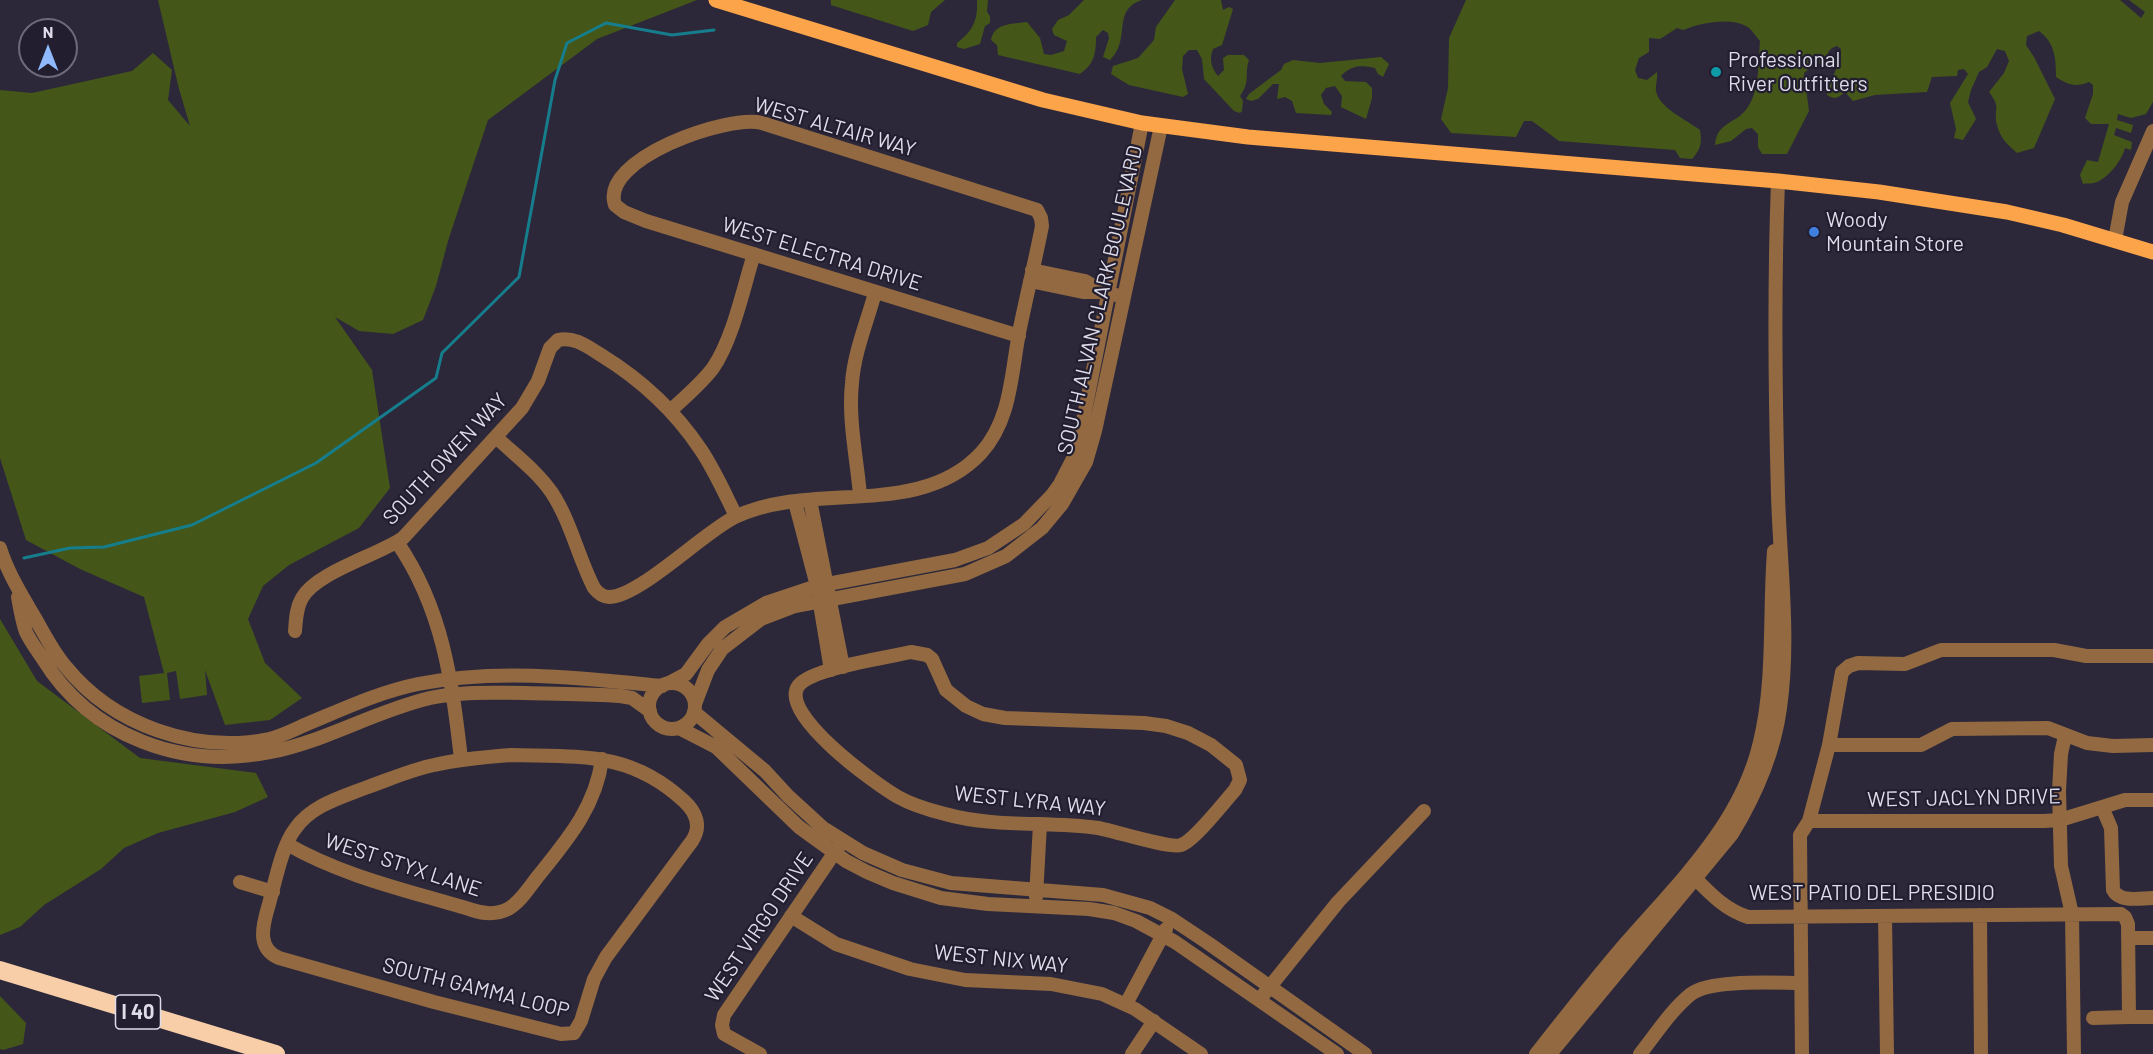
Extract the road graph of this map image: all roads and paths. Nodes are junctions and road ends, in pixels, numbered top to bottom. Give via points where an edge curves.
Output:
1 (716, 0) edge
2 (1142, 123) junction
3 (1161, 126) junction
4 (2153, 131) edge
5 (1778, 181) junction
6 (615, 205) joint
7 (2115, 240) junction
8 (2153, 252) edge
9 (754, 254) junction
10 (1031, 276) junction
11 (875, 293) junction
12 (1106, 293) junction
13 (1124, 297) junction
14 (1019, 336) junction
15 (670, 411) junction
16 (496, 437) junction
17 (860, 495) junction
18 (810, 500) junction
19 (795, 502) junction
20 (736, 516) junction
21 (398, 542) junction
22 (0, 548) edge
23 (15, 582) junction
24 (822, 585) junction
25 (825, 601) junction
26 (295, 631) dead end
27 (2153, 656) edge
28 (837, 669) junction
29 (451, 679) junction
30 (665, 684) junction
31 (453, 695) junction
32 (695, 708) junction
33 (650, 711) junction
34 (679, 728) junction
35 (2065, 736) junction
36 (1829, 745) junction
37 (2153, 745) edge
38 (461, 759) junction
39 (602, 759) junction
40 (2153, 800) edge
41 (2102, 807) junction
42 (1424, 811) dead end
43 (2060, 820) junction
44 (1809, 821) junction
45 (1040, 824) junction
46 (287, 844) junction
47 (838, 847) junction
48 (1692, 875) junction
49 (240, 882) dead end
50 (1036, 889) junction
51 (273, 892) junction
52 (2153, 898) edge
53 (1036, 905) junction
54 (2072, 914) junction
55 (1980, 915) junction
56 (791, 916) junction
57 (1885, 916) junction
58 (1801, 918) junction
59 (1172, 919) junction
60 (1163, 936) junction
61 (2128, 938) junction
62 (2153, 938) edge
63 (0, 970) edge
64 (1801, 983) junction
65 (1269, 987) junction
66 (1259, 1000) junction
67 (1126, 1004) junction
68 (2129, 1017) junction
69 (2153, 1017) edge
70 (2093, 1018) dead end
71 (1154, 1021) junction
72 (276, 1054) edge
73 (760, 1054) edge
74 (1132, 1054) edge
75 (1201, 1054) edge
76 (1337, 1054) edge
77 (1365, 1054) edge
78 (1536, 1054) edge
79 (1550, 1054) edge
80 (1640, 1054) edge
81 (1802, 1054) edge
82 (1887, 1054) edge
83 (1981, 1054) edge
84 (2073, 1054) edge

1 - 2 main road via 1043,100
2 - 3 main road
2 - 12 street, SOUTH ALVAN CLARK BOULEVARD
3 - 5 main road via 1306,143
3 - 13 street, SOUTH ALVAN CLARK BOULEVARD
4 - 7 street via 2122,202
5 - 7 main road via 1978,206
5 - 48 street via 1775,323 1784,675 1780,709 1773,741 1747,810 1732,834
6 - 9 street, WEST ELECTRA DRIVE via 646,221
6 - 10 street, WEST ALTAIR WAY via 615,185 644,156 702,132 745,121 762,123 1029,206 1040,213 1042,226
7 - 8 main road
9 - 11 street, WEST ELECTRA DRIVE
9 - 15 street via 719,358 701,382
10 - 12 street via 1083,292
10 - 14 street
11 - 14 street, WEST ELECTRA DRIVE
11 - 17 street via 852,382
12 - 13 street
12 - 24 street, SOUTH ALVAN CLARK BOULEVARD via 1077,451 1060,484 1024,524 988,548 956,560
13 - 25 street, SOUTH ALVAN CLARK BOULEVARD via 1086,462 1062,504 1042,528 1006,556 965,574
14 - 17 street via 1003,416 980,454 960,471 928,487
15 - 16 street, SOUTH OWEN WAY via 609,360 574,340 558,340 550,348 528,399
15 - 20 street via 700,450
16 - 20 street via 552,494 600,595 612,597 642,582
16 - 21 street, SOUTH OWEN WAY
17 - 18 street
18 - 19 street
18 - 24 street
19 - 20 street
19 - 24 street
21 - 26 street, SOUTH OWEN WAY via 323,578 309,589 298,606
21 - 29 street via 427,596
22 - 23 street
23 - 29 street via 64,665 80,683 128,718 164,734 232,742 270,738 389,692
23 - 31 street via 26,632 57,680 99,718 163,750 226,758 270,752 299,745 395,708
24 - 25 street
24 - 30 street, SOUTH ALVAN CLARK BOULEVARD via 766,603 725,627 686,674
25 - 28 street
25 - 32 street, SOUTH ALVAN CLARK BOULEVARD via 795,606 761,620 731,641 708,670
27 - 36 street via 2086,656 2055,650 1941,650 1905,664 1858,663 1842,672
28 - 45 street, WEST LYRA WAY via 799,685 796,705 861,773 900,798 930,810 968,819
28 - 45 street, WEST LYRA WAY via 910,652 927,655 946,690 974,711 999,717 1133,722 1172,728 1210,745 1236,765 1240,776 1235,790 1188,842 1179,846 1095,828
29 - 30 street via 522,677
29 - 31 street
30 - 32 street via 684,686 693,697
30 - 33 street via 651,696
31 - 33 street via 620,696 632,698
31 - 38 street
32 - 34 street via 691,719
32 - 47 street via 765,771
33 - 34 street via 658,724
34 - 47 street via 716,747 799,827
35 - 36 street via 2048,728 1952,729 1921,745
35 - 37 street via 2113,746
35 - 43 street
36 - 44 street
38 - 39 street, SOUTH GAMMA LOOP via 511,755
38 - 46 street, SOUTH GAMMA LOOP via 418,769 324,804 299,824
39 - 46 street, WEST STYX LANE via 594,793 575,830 518,902 501,912 472,910 339,869
39 - 51 street, SOUTH GAMMA LOOP via 643,772 665,785 690,807 698,828 606,957 591,985 578,1027 570,1035 434,1002 272,955 264,945 262,932
40 - 41 street, WEST JACLYN DRIVE via 2126,800
41 - 43 street, WEST JACLYN DRIVE
41 - 52 street via 2111,828 2116,896
42 - 65 street via 1338,902
43 - 44 street, WEST JACLYN DRIVE
43 - 54 street via 2061,866
44 - 58 street via 1800,835
45 - 50 street
46 - 51 street, SOUTH GAMMA LOOP
47 - 50 street via 940,880 971,886
47 - 53 street via 867,872 941,898
47 - 56 street, WEST VIRGO DRIVE
48 - 58 street, WEST PATIO DEL PRESIDIO via 1734,912
48 - 78 street via 1623,946
48 - 79 street
49 - 51 street
50 - 53 street
50 - 59 street via 1112,897
53 - 60 street via 1114,913
54 - 55 street, WEST PATIO DEL PRESIDIO
54 - 61 street, WEST PATIO DEL PRESIDIO via 2121,914 2128,924
54 - 84 street
55 - 57 street, WEST PATIO DEL PRESIDIO
55 - 83 street
56 - 67 street, WEST NIX WAY via 836,944 910,969 974,981 1085,989
56 - 73 street, WEST VIRGO DRIVE via 722,1020 727,1037
57 - 58 street, WEST PATIO DEL PRESIDIO
57 - 82 street
58 - 64 street
59 - 60 street
59 - 65 street
60 - 66 street
60 - 67 street
61 - 62 street
61 - 68 street
63 - 72 highway, I 40
64 - 80 street via 1714,984 1693,993
64 - 81 street
65 - 66 street
65 - 77 street
66 - 76 street
67 - 71 street, WEST NIX WAY
68 - 69 street
68 - 70 street
71 - 74 street
71 - 75 street, WEST NIX WAY

